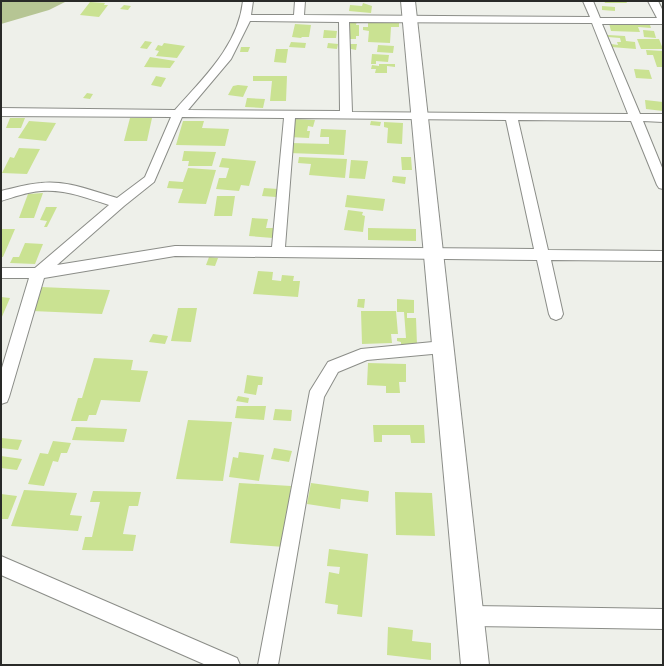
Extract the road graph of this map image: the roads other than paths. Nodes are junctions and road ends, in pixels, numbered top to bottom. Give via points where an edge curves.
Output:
1 (248, 1) edge
2 (300, 1) edge
3 (588, 1) edge
4 (653, 1) edge
5 (409, 10) edge
6 (246, 18) junction
7 (299, 19) junction
8 (344, 19) junction
9 (663, 20) edge
10 (596, 21) junction
11 (1, 112) edge
12 (178, 114) junction
13 (290, 115) junction
14 (346, 115) junction
15 (420, 116) junction
16 (511, 117) junction
17 (635, 118) junction
18 (663, 118) edge
19 (663, 185) edge
20 (1, 196) edge
21 (119, 203) junction
22 (278, 252) junction
23 (433, 254) junction
24 (542, 255) junction
25 (663, 256) edge
26 (1, 273) edge
27 (38, 273) junction
28 (556, 314) dead end
29 (443, 347) junction
30 (1, 397) edge
31 (1, 565) edge
32 (470, 616) junction
33 (663, 618) edge
34 (230, 665) edge
35 (268, 665) edge
36 (475, 665) edge

1 - 6 street
2 - 7 street
3 - 10 street
4 - 9 street
5 - 8 street
5 - 10 street
5 - 15 street
6 - 7 street
6 - 12 street via 227,57
7 - 8 street
8 - 14 street
9 - 10 street
10 - 17 street
11 - 12 street
12 - 13 street
12 - 21 street via 150,179
13 - 14 street
13 - 22 street
14 - 15 street
15 - 16 street
15 - 23 street
16 - 17 street
16 - 24 street
17 - 18 street
17 - 19 street
20 - 21 street via 32,188 52,187
21 - 27 street
22 - 23 street
22 - 27 street via 175,251
23 - 24 street
23 - 29 street
24 - 25 street
24 - 28 street
26 - 27 street
27 - 30 street
29 - 32 street
29 - 35 street via 366,354 353,359 333,367 316,396
31 - 34 street
32 - 33 street
32 - 36 street

